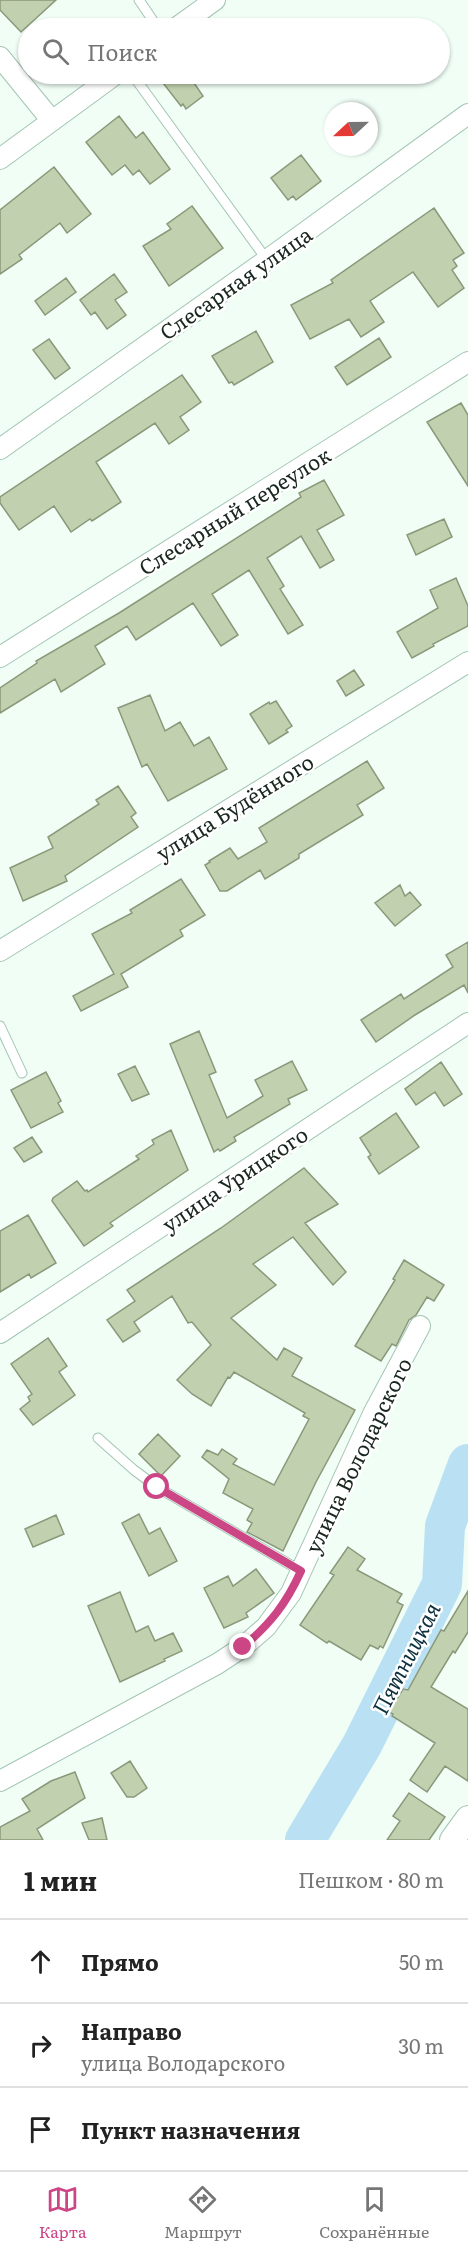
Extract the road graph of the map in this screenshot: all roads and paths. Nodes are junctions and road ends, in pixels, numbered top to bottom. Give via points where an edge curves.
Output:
1 (139, 0) edge
2 (214, 0) edge
3 (151, 18) edge
4 (190, 18) edge
5 (0, 57) edge
6 (18, 79) edge
7 (22, 84) edge
8 (102, 84) edge
9 (139, 84) edge
10 (468, 114) edge
11 (52, 121) junction
12 (0, 159) edge
13 (267, 260) junction
14 (468, 362) edge
15 (0, 449) edge
16 (0, 657) edge
17 (468, 662) edge
18 (0, 951) edge
19 (468, 1023) edge
20 (0, 1026) edge
21 (22, 1073) dead end
22 (420, 1326) dead end
23 (0, 1333) edge
24 (98, 1438) dead end
25 (301, 1571) junction
26 (0, 1781) edge
27 (468, 1818) edge
28 (452, 1840) edge

1 - 3 lane
2 - 4 street
5 - 6 street
7 - 11 street
8 - 11 street
9 - 13 lane
10 - 13 street, Слесарная улица
11 - 12 street
13 - 15 street, Слесарная улица
14 - 16 street, Слесарный переулок
17 - 18 street, улица Будённого
19 - 23 street, улица Урицкого
20 - 21 lane
22 - 25 street, улица Володарского via 373,1414
24 - 25 lane via 157,1487
25 - 26 street, улица Володарского via 280,1611 243,1647 170,1691
27 - 28 street

